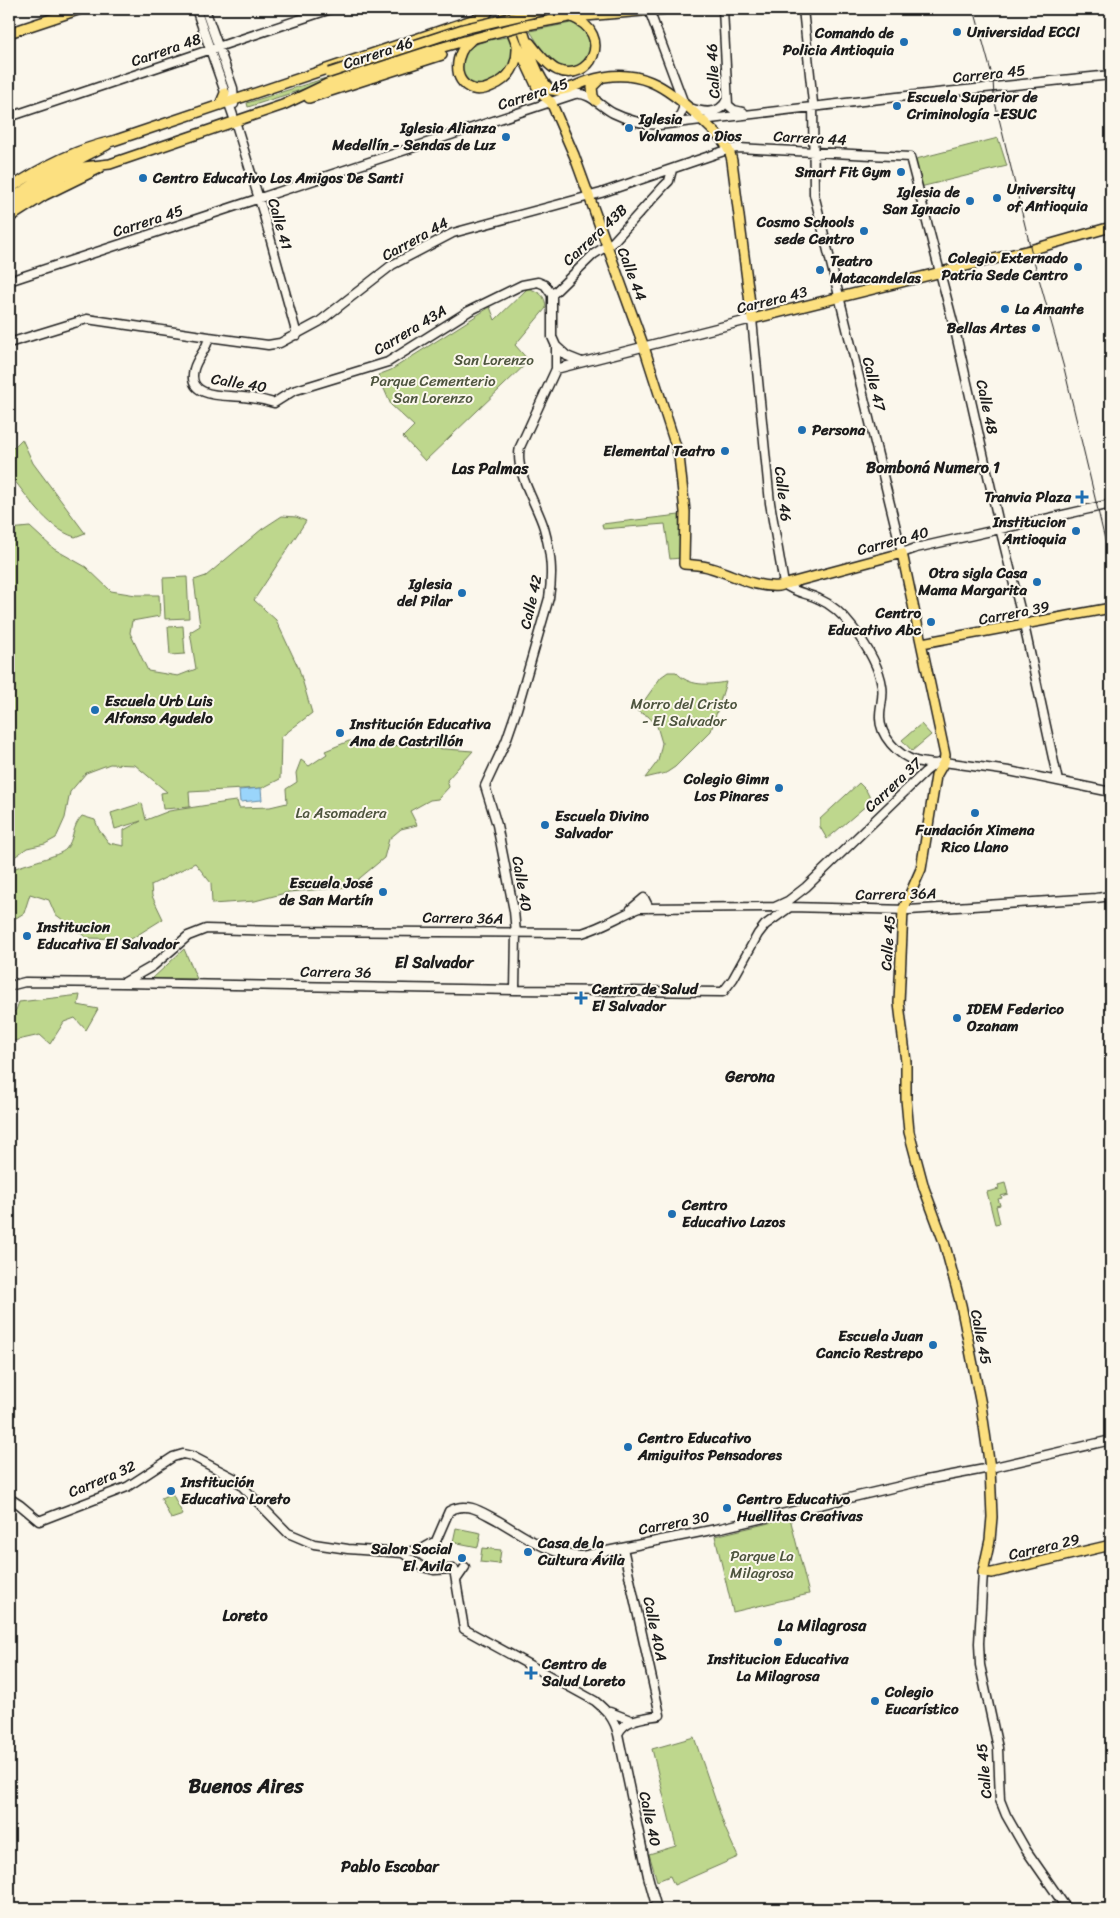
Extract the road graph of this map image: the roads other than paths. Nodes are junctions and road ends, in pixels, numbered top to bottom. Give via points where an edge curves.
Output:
1 (81, 9) edge
2 (196, 9) edge
3 (205, 9) edge
4 (331, 9) edge
5 (490, 9) edge
6 (504, 9) edge
7 (516, 9) edge
8 (548, 9) edge
9 (666, 9) edge
10 (723, 9) edge
11 (803, 9) edge
12 (650, 10) junction
13 (570, 17) junction
14 (9, 33) edge
15 (525, 34) junction
16 (475, 38) junction
17 (516, 42) junction
18 (218, 47) junction
19 (209, 49) junction
20 (442, 55) dead end
21 (1111, 75) edge
22 (331, 78) junction
23 (601, 78) junction
24 (275, 87) junction
25 (225, 93) joint
26 (727, 97) junction
27 (596, 101) junction
28 (683, 101) junction
29 (551, 102) junction
30 (227, 103) junction
31 (283, 105) junction
32 (813, 106) junction
33 (690, 108) junction
34 (753, 113) junction
35 (9, 117) edge
36 (701, 119) junction
37 (235, 121) junction
38 (677, 122) junction
39 (113, 141) junction
40 (730, 149) junction
41 (813, 152) junction
42 (910, 157) joint
43 (110, 164) junction
44 (672, 170) junction
45 (56, 175) junction
46 (9, 189) edge
47 (590, 196) junction
48 (259, 199) junction
49 (9, 200) edge
50 (9, 208) edge
51 (9, 218) edge
52 (1111, 227) edge
53 (607, 246) junction
54 (939, 272) junction
55 (9, 281) edge
56 (552, 295) junction
57 (839, 298) junction
58 (752, 319) junction
59 (297, 335) junction
60 (209, 338) junction
61 (9, 343) edge
62 (556, 346) junction
63 (644, 347) junction
64 (582, 362) junction
65 (556, 369) junction
66 (274, 403) joint
67 (1111, 504) edge
68 (1000, 529) junction
69 (902, 553) junction
70 (684, 564) joint
71 (784, 584) junction
72 (1111, 608) edge
73 (1024, 625) junction
74 (922, 643) junction
75 (939, 763) junction
76 (1058, 781) junction
77 (485, 786) joint
78 (1111, 792) edge
79 (806, 887) joint
80 (1111, 896) edge
81 (903, 910) junction
82 (516, 933) junction
83 (124, 983) junction
84 (9, 986) edge
85 (515, 990) junction
86 (723, 992) joint
87 (1111, 1440) edge
88 (990, 1468) junction
89 (9, 1498) edge
90 (1111, 1545) edge
91 (623, 1548) junction
92 (422, 1549) junction
93 (403, 1553) junction
94 (418, 1564) junction
95 (465, 1568) dead end
96 (983, 1572) junction
97 (456, 1580) junction
98 (609, 1712) junction
99 (633, 1721) junction
100 (618, 1734) junction
101 (657, 1909) edge
102 (1066, 1909) edge

1 - 14 main road
2 - 19 street
3 - 18 street, Calle 41
4 - 18 street, Carrera 48
5 - 24 main road, Carrera 46 via 478,18
6 - 17 main road, Calle 44
7 - 15 main road
8 - 22 main road, Carrera 46, bridge via 446,34
9 - 12 main road, Carrera 46
10 - 26 street, Calle 46
11 - 32 street, Calle 47
12 - 13 main road, Carrera 46
12 - 28 street
13 - 15 main road via 590,29 595,43 592,57 579,70 565,72 552,67
13 - 16 main road, Carrera 46, bridge
15 - 23 main road via 540,78 551,90 562,90
16 - 17 main road via 464,46 458,59 459,73 467,85 480,90 503,81 513,69
16 - 22 main road, Carrera 46
17 - 29 main road, Calle 44 via 539,91
18 - 19 street, Carrera 48
18 - 30 street, Calle 41 via 232,88
19 - 25 street
19 - 35 street, Carrera 48
20 - 31 main road
21 - 32 street, Carrera 45
22 - 24 main road, Carrera 46
22 - 31 main road, Carrera 46
23 - 27 main road via 592,88
23 - 28 main road via 626,76 647,80 664,87
24 - 30 main road, Carrera 46
25 - 30 main road
26 - 33 street via 724,106 718,110
26 - 34 street, Calle 46 via 730,108
27 - 29 street, Carrera 45 via 579,94
27 - 38 street, Carrera 45 via 614,113 638,122
28 - 33 main road
28 - 38 street via 682,114
29 - 47 main road, Calle 44
29 - 48 street, Carrera 45
30 - 37 street, Calle 41
30 - 39 main road, Carrera 46
31 - 37 main road, Carrera 46
32 - 34 street, Carrera 45
32 - 41 street, Calle 47
33 - 36 main road
34 - 36 street, Carrera 45
36 - 38 street, Carrera 45
36 - 40 main road
37 - 43 main road, Carrera 46
37 - 48 street, Calle 41
39 - 45 main road, Carrera 46
39 - 46 main road, Carrera 46 via 71,155
40 - 41 street, Carrera 44
40 - 44 street, Carrera 44
40 - 58 main road, Calle 46
41 - 42 street, Carrera 44
41 - 57 street, Calle 47 via 814,194
42 - 54 street, Calle 48
43 - 45 main road, Carrera 46
43 - 51 main road, Carrera 46 via 45,195
44 - 47 street, Carrera 44
44 - 53 street, Carrera 43B via 664,186
45 - 49 main road, Carrera 46
45 - 50 main road, Carrera 46
47 - 53 main road, Calle 44
47 - 59 street, Carrera 44 via 441,238 392,265 319,322
48 - 55 street, Carrera 45
48 - 59 street, Calle 41
52 - 54 main road, Carrera 43
53 - 56 street, Carrera 43B via 594,254
53 - 63 main road, Calle 44
54 - 57 main road, Carrera 43
54 - 68 street, Calle 48 via 956,330
56 - 62 street via 552,337
56 - 66 street, Carrera 43A via 546,286 538,282 522,285 469,311 388,362 293,392
57 - 58 main road, Carrera 43
57 - 69 street, Calle 47
58 - 63 street, Carrera 43
58 - 71 street, Calle 46 via 770,502
59 - 60 street, Carrera 44 via 274,344
60 - 61 street, Carrera 44 via 87,319
60 - 66 street, Calle 40 via 193,370 197,387 212,395 248,397
62 - 64 street via 567,356
62 - 65 street
63 - 64 street, Carrera 43
63 - 70 main road, Calle 44 via 679,456 685,512
64 - 65 street, Carrera 43
65 - 77 street, Calle 42 via 518,456 544,528 552,564 549,598 517,709
67 - 68 street, Carrera 40
68 - 69 street, Carrera 40
68 - 73 street, Calle 48
69 - 71 main road, Carrera 40
69 - 74 main road, Calle 47
70 - 71 main road, Carrera 40 via 714,569 751,584
71 - 75 street via 820,600 845,618 879,671 883,688 880,717 887,738 909,759
72 - 73 main road, Carrera 39
73 - 74 main road, Carrera 39
73 - 76 street, Calle 48
74 - 75 main road, Calle 47 via 944,747
75 - 76 street, Carrera 37 via 1009,771
75 - 79 street, Carrera 37 via 925,772
75 - 81 main road, Calle 45 via 921,869
76 - 78 street, Carrera 37
77 - 82 street, Calle 40 via 498,825
79 - 82 street, Carrera 36A via 775,907 640,908 582,933
80 - 81 street, Carrera 36A
81 - 86 street, Carrera 36A via 790,907 765,925
81 - 88 main road, Calle 45 via 899,1003 910,1132 961,1305
82 - 83 street, Carrera 36A via 206,929 188,936 148,970
82 - 85 street, Calle 40
83 - 84 street, Carrera 36 via 25,982
83 - 85 street, Carrera 36
85 - 86 street, Carrera 36
87 - 88 street, Carrera 30
88 - 91 street, Carrera 30
88 - 96 main road, Calle 45 via 992,1517
89 - 93 street, Carrera 32 via 39,1521 138,1481 162,1463 184,1454 234,1478 288,1533 298,1538 348,1549
90 - 96 main road, Carrera 29 via 992,1573
91 - 92 street, Carrera 30 via 571,1556 532,1540 472,1508 462,1507 449,1511 436,1541
91 - 99 street, Calle 40A via 660,1715
92 - 93 street
92 - 94 street via 417,1554
93 - 94 street
94 - 97 street via 434,1570 454,1569
95 - 97 street
96 - 102 street, Calle 45 via 980,1666 998,1748 998,1792 1002,1808
97 - 98 street via 464,1629 595,1700
98 - 99 street
98 - 100 street, Calle 40
99 - 100 street via 623,1725
100 - 101 street, Calle 40

